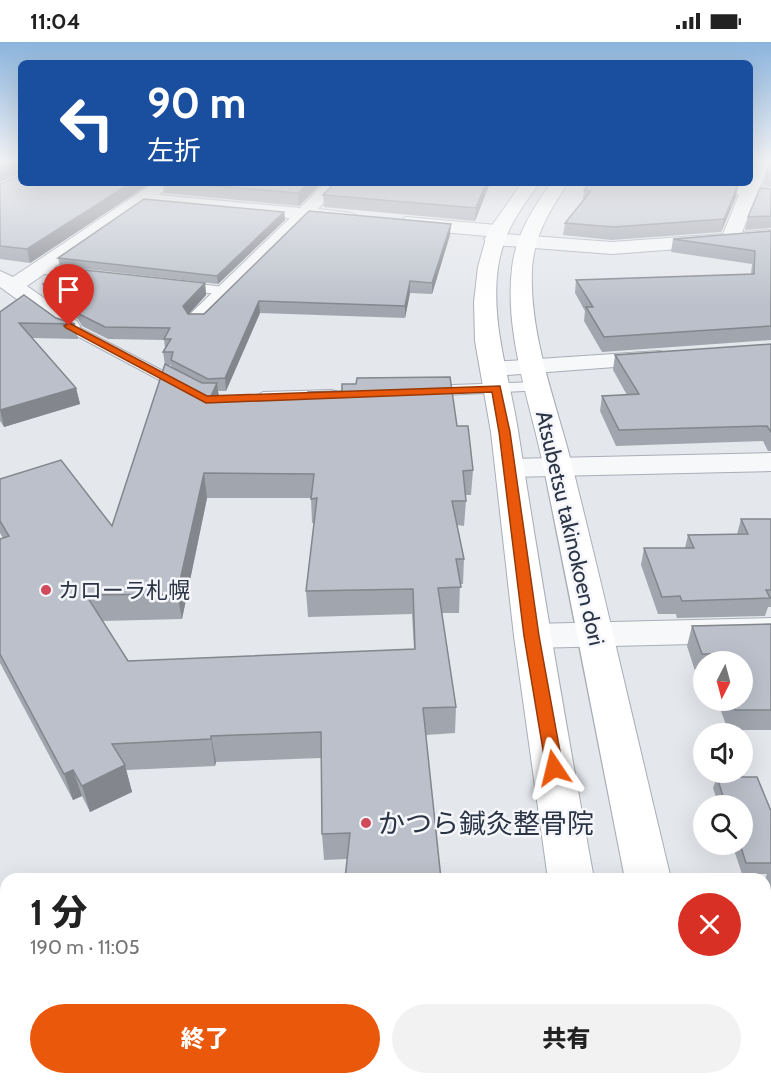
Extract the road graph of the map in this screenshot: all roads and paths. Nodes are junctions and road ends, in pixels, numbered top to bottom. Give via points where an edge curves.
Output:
1 (129, 210) edge
2 (257, 210) edge
3 (308, 210) edge
4 (513, 210) edge
5 (541, 210) edge
6 (742, 210) edge
7 (304, 214) junction
8 (495, 235) junction
9 (771, 236) edge
10 (730, 239) junction
11 (526, 242) junction
12 (41, 270) junction
13 (98, 276) edge
14 (6, 282) edge
15 (167, 284) edge
16 (225, 291) junction
17 (198, 319) edge
18 (69, 326) joint
19 (676, 356) edge
20 (536, 377) junction
21 (494, 379) junction
22 (415, 392) edge
23 (195, 394) edge
24 (345, 394) edge
25 (252, 398) edge
26 (771, 462) edge
27 (558, 467) junction
28 (509, 468) junction
29 (771, 630) edge
30 (594, 635) junction
31 (532, 636) junction
32 (570, 873) edge
33 (647, 873) edge

1 - 12 street
2 - 7 street
3 - 7 street
4 - 8 main road, Atsubetsu takinokoen dori
5 - 11 main road, Atsubetsu takinokoen dori
6 - 10 street
7 - 8 street
7 - 16 street
8 - 11 street
8 - 21 main road, Atsubetsu takinokoen dori via 485,302
9 - 10 street
10 - 11 street via 612,248
11 - 20 main road, Atsubetsu takinokoen dori via 522,302
12 - 13 lane
12 - 14 street
14 - 18 street
15 - 16 lane
16 - 17 street
18 - 23 lane
19 - 20 street
20 - 21 street
20 - 27 main road, Atsubetsu takinokoen dori
21 - 22 lane
21 - 28 main road, Atsubetsu takinokoen dori
24 - 25 lane
26 - 27 street
27 - 28 street
27 - 30 main road, Atsubetsu takinokoen dori
28 - 31 main road, Atsubetsu takinokoen dori
29 - 30 street
30 - 31 street
30 - 33 main road, Atsubetsu takinokoen dori
31 - 32 main road, Atsubetsu takinokoen dori

